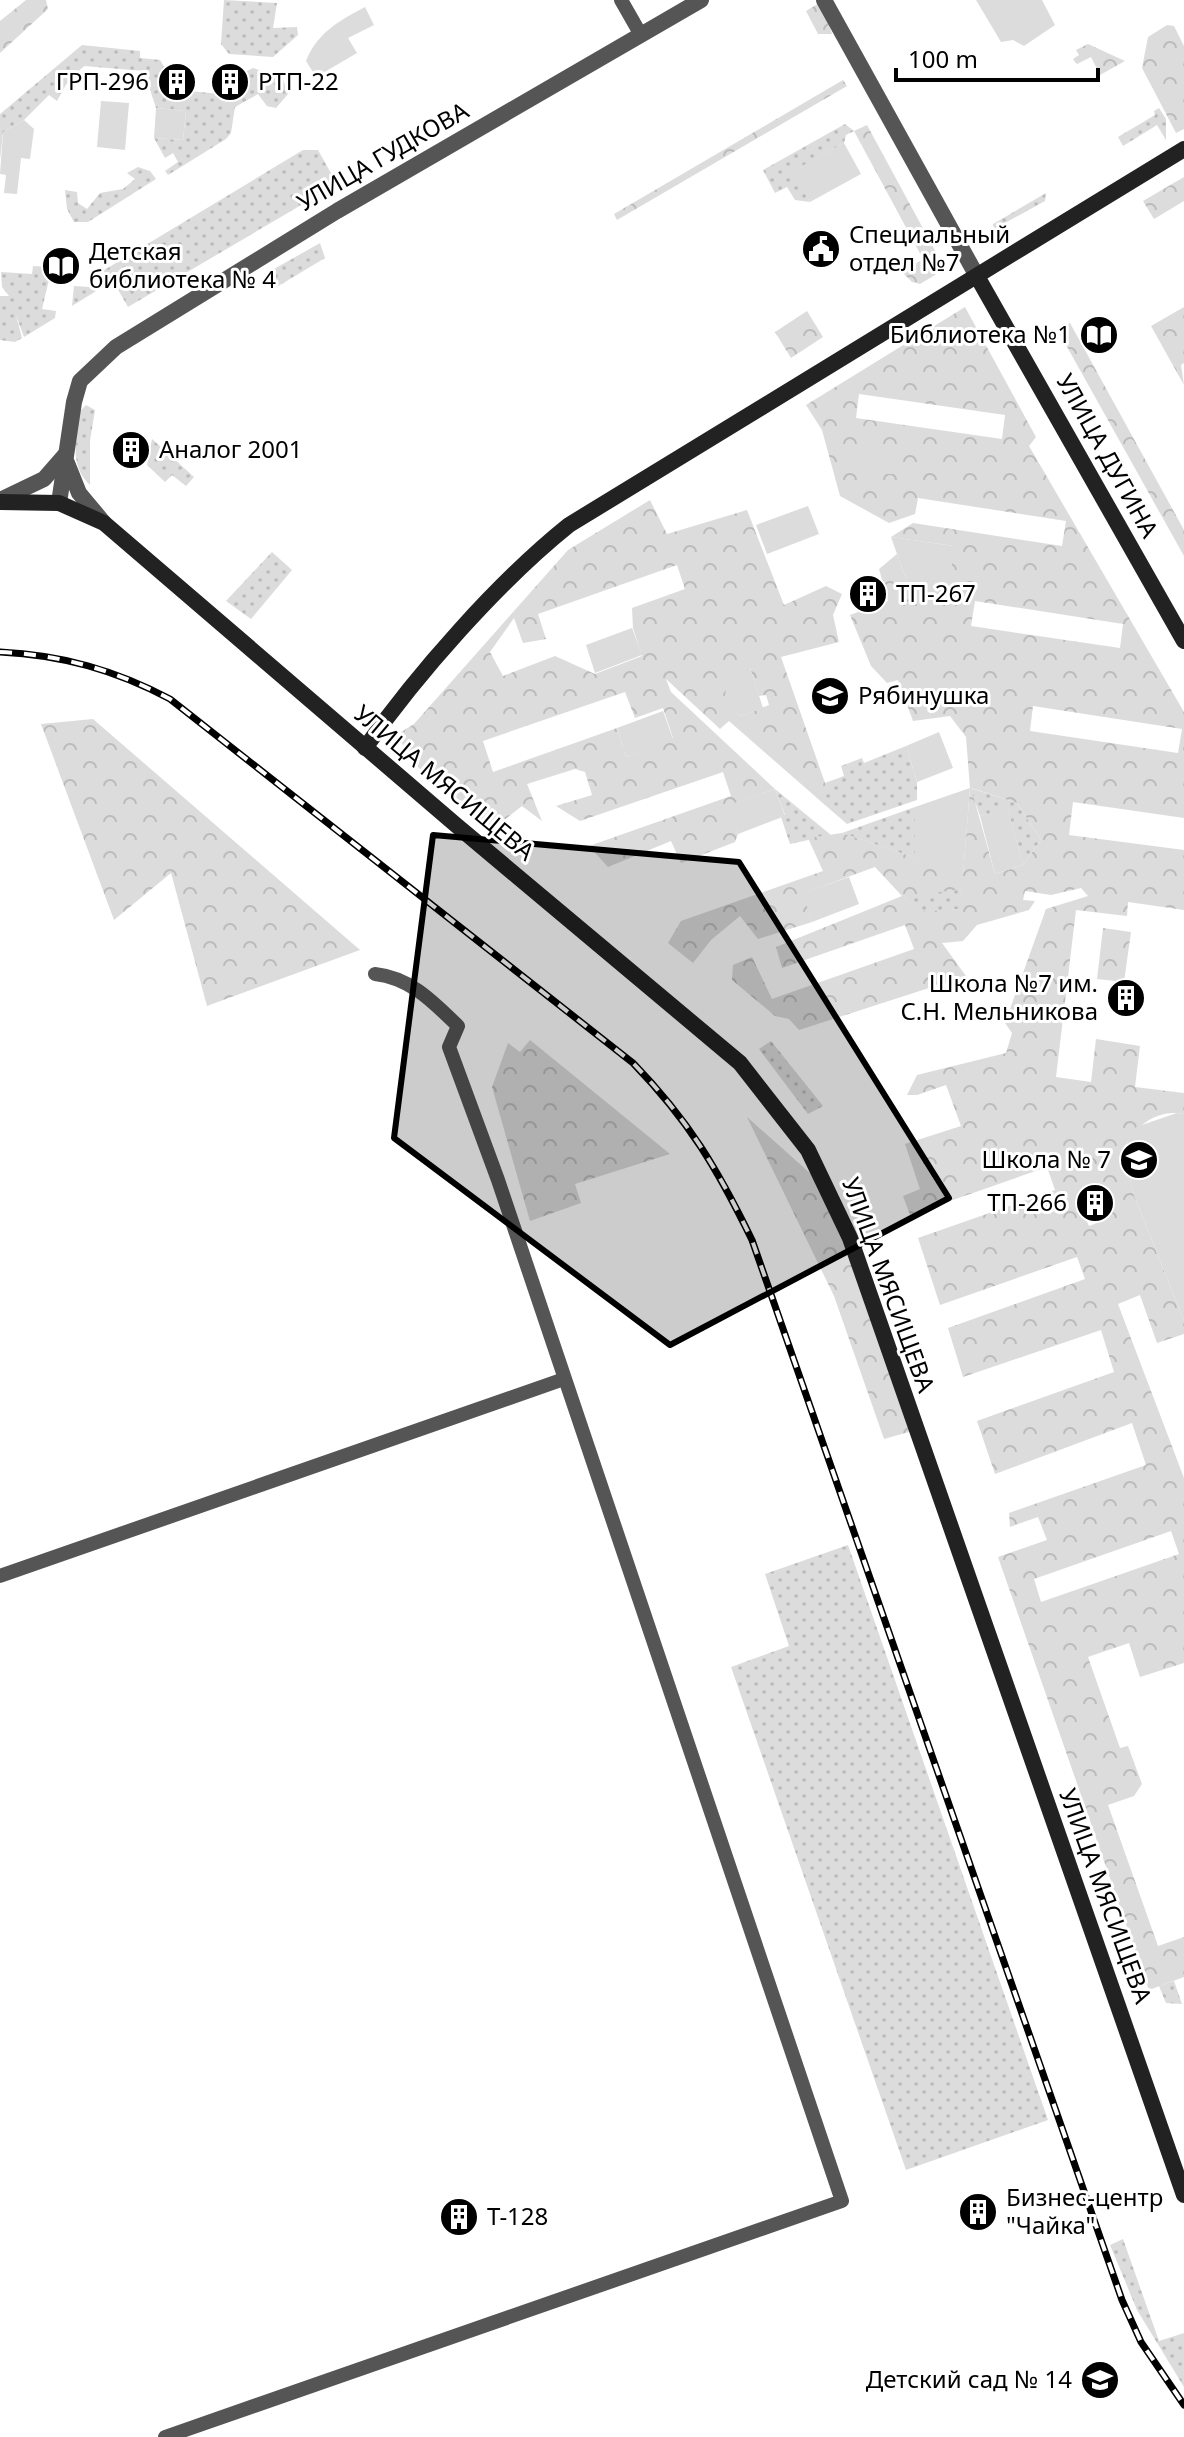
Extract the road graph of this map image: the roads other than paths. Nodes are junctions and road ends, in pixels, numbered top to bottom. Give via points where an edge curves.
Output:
1 (621, 0) edge
2 (701, 0) edge
3 (824, 0) edge
4 (641, 35) junction
5 (1184, 149) edge
6 (978, 278) junction
7 (66, 453) junction
8 (0, 501) edge
9 (59, 503) junction
10 (104, 523) junction
11 (1184, 641) edge
12 (365, 748) junction
13 (375, 974) dead end
14 (564, 1379) junction
15 (0, 1576) edge
16 (1184, 2195) edge
17 (165, 2437) edge

1 - 4 street
2 - 4 street, УЛИЦА ГУДКОВА
3 - 6 street, УЛИЦА ДУГИНА
4 - 7 street, УЛИЦА ГУДКОВА via 116,347 80,381
5 - 6 main road
6 - 11 main road, УЛИЦА ДУГИНА
6 - 12 main road via 569,525 479,611
7 - 8 street via 44,479
7 - 9 street, УЛИЦА ГУДКОВА
7 - 10 street, УЛИЦА ГУДКОВА via 76,489
8 - 9 main road
9 - 10 main road, УЛИЦА МЯСИЩЕВА
10 - 12 main road, УЛИЦА МЯСИЩЕВА
12 - 16 main road, УЛИЦА МЯСИЩЕВА via 731,1054 808,1150 850,1238
13 - 14 street via 420,991 458,1026 449,1047
14 - 15 street
14 - 17 street via 842,2201

